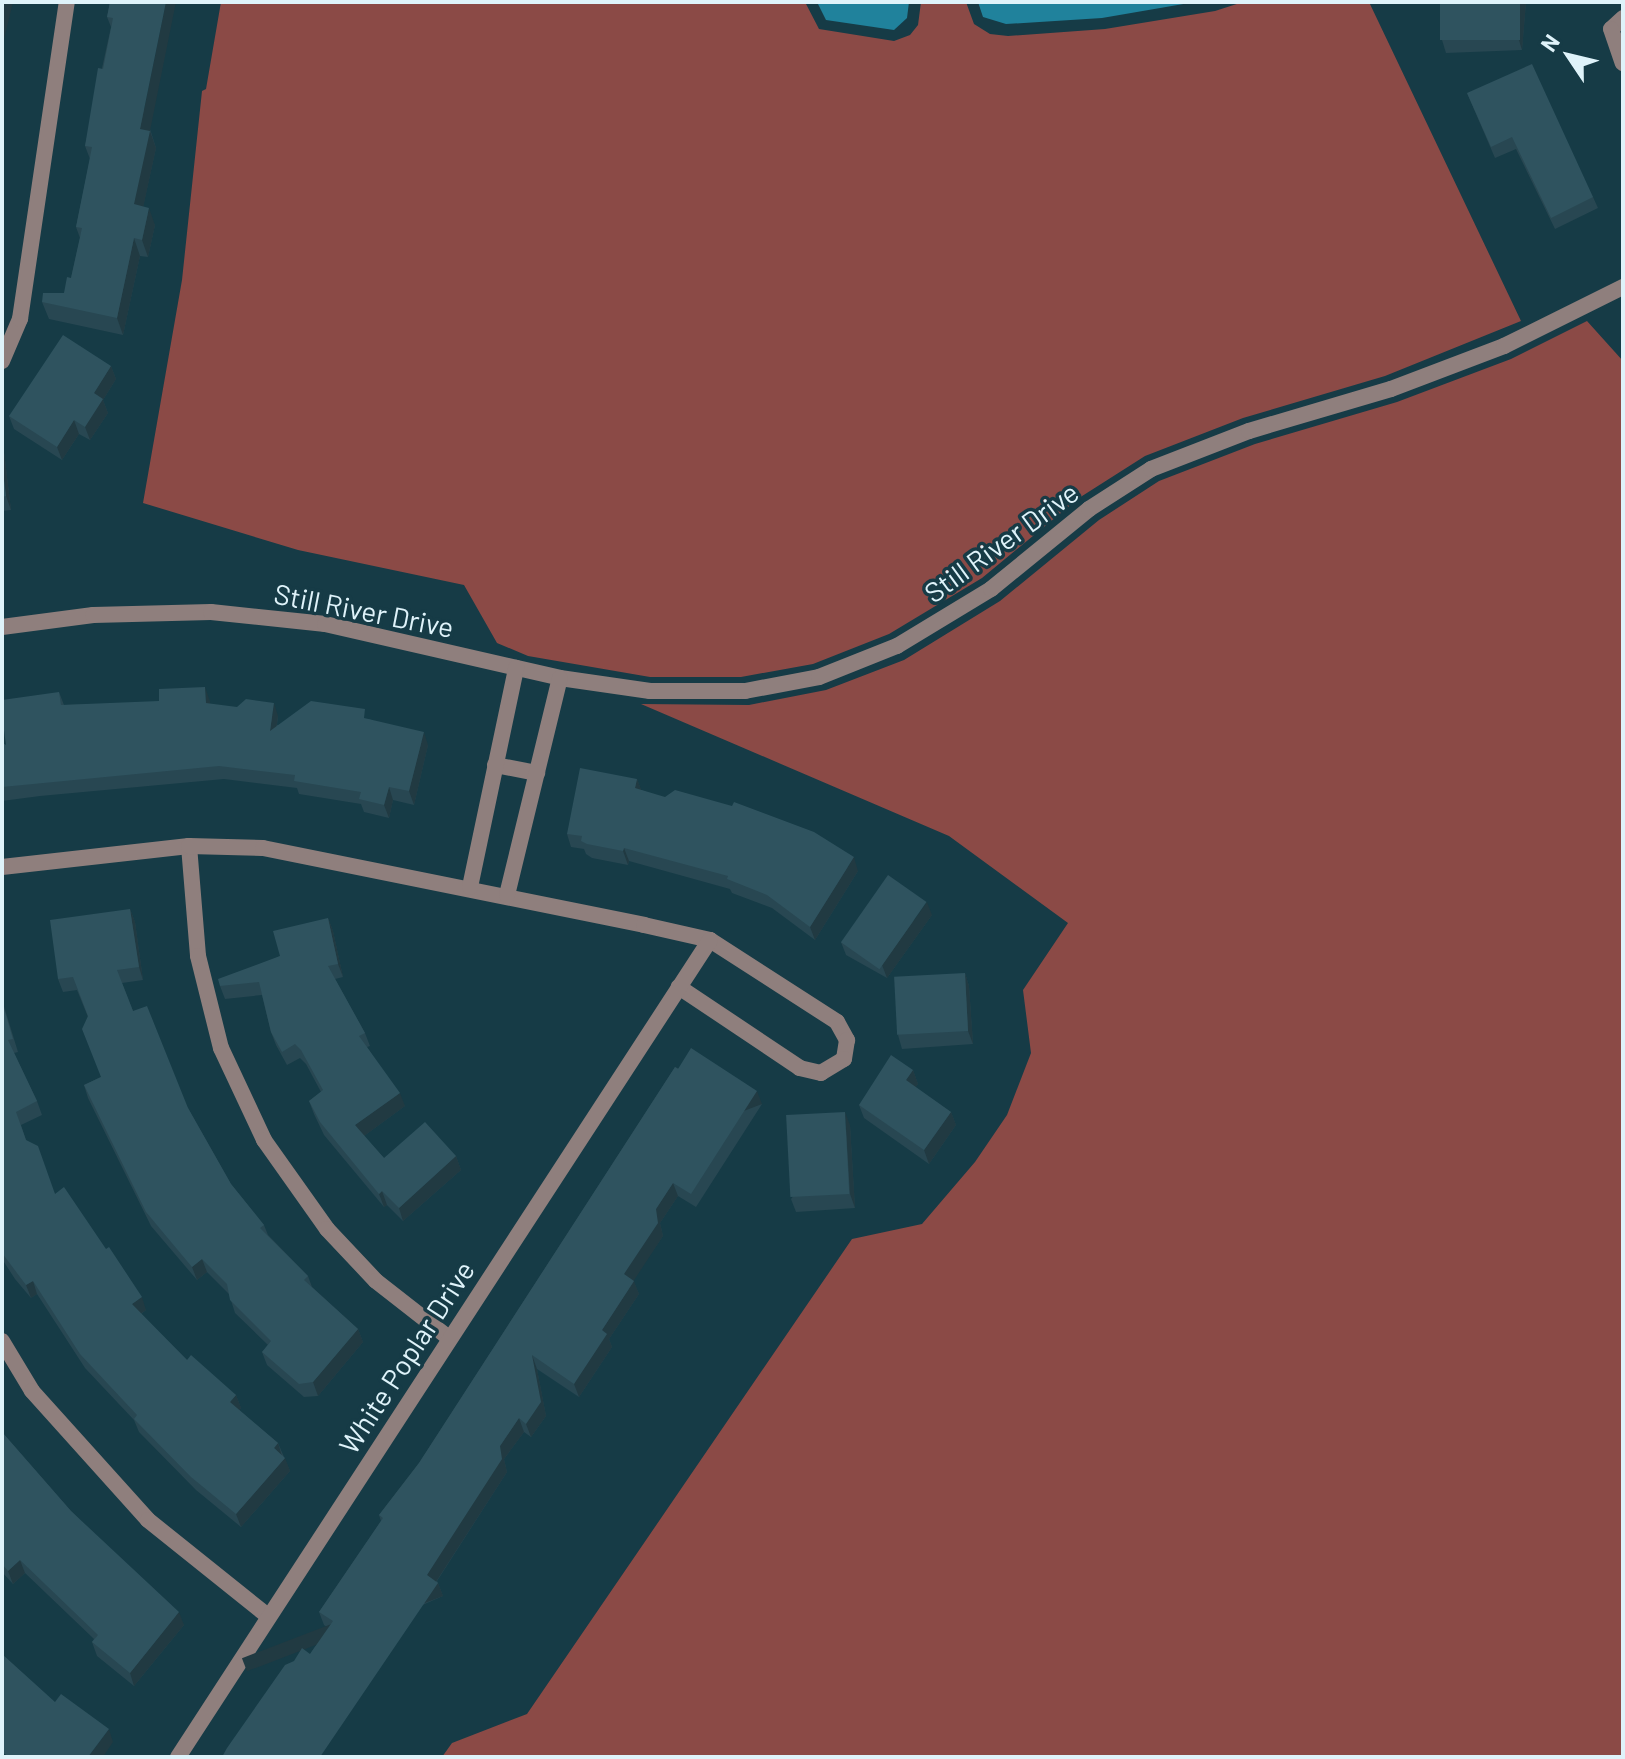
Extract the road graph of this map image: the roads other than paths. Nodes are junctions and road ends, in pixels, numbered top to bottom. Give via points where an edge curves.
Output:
1 (67, 2) edge
2 (1623, 18) edge
3 (1623, 63) edge
4 (1623, 287) edge
5 (2, 361) edge
6 (2, 627) edge
7 (516, 668) junction
8 (560, 678) junction
9 (495, 765) junction
10 (537, 773) junction
11 (189, 846) junction
12 (2, 867) edge
13 (470, 887) junction
14 (507, 895) junction
15 (710, 940) junction
16 (679, 987) junction
17 (449, 1338) junction
18 (2, 1341) edge
19 (268, 1616) junction
20 (178, 1757) edge

1 - 5 street via 20,319
2 - 3 street via 1611,29
4 - 8 street, Still River Drive via 1490,351 1151,469 1089,509 991,589 897,646 819,677 745,691 650,691
6 - 7 street, Still River Drive via 93,615 211,612 325,624
7 - 8 street, Still River Drive
7 - 9 street
8 - 10 street
9 - 10 street
9 - 13 street
10 - 14 street
11 - 12 street
11 - 13 street via 263,848
11 - 17 street via 198,956 217,1033 264,1140 327,1229 376,1281
13 - 14 street
14 - 15 street
15 - 16 street, White Poplar Drive
15 - 16 street via 837,1022 847,1040 844,1059 821,1073 800,1068
16 - 17 street, White Poplar Drive
17 - 19 street, White Poplar Drive
18 - 19 street via 32,1391 148,1520
19 - 20 street, White Poplar Drive

